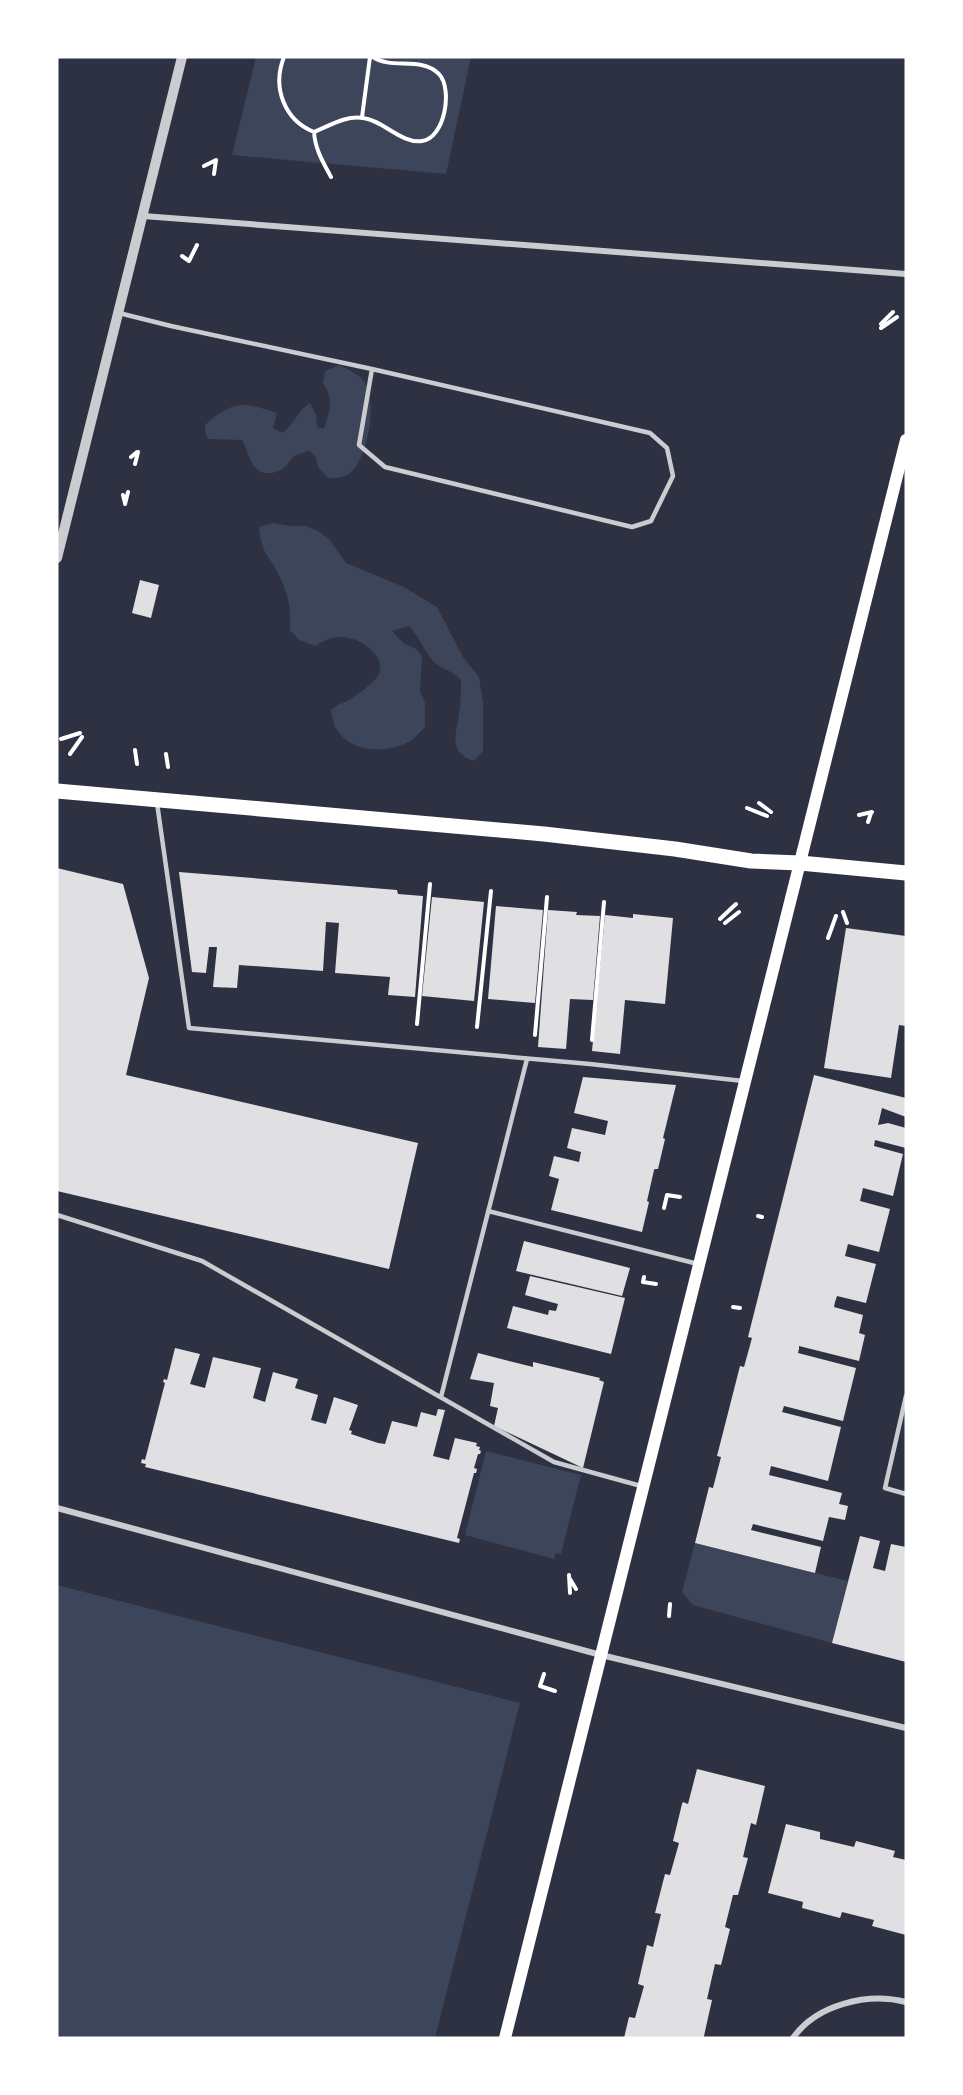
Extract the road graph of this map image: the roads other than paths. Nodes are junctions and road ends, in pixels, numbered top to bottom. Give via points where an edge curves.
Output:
1 (182, 57) edge
2 (142, 216) junction
3 (906, 274) edge
4 (119, 313) junction
5 (372, 369) junction
6 (906, 440) edge
7 (57, 558) edge
8 (57, 791) edge
9 (157, 800) junction
10 (800, 863) junction
11 (906, 873) edge
12 (530, 1059) junction
13 (745, 1081) junction
14 (488, 1211) junction
15 (57, 1215) edge
16 (699, 1264) junction
17 (906, 1396) edge
18 (441, 1397) junction
19 (644, 1487) junction
20 (906, 1494) edge
21 (57, 1508) edge
22 (601, 1655) junction
23 (906, 1728) edge
24 (906, 2002) edge
25 (505, 2038) edge
26 (793, 2038) edge

1 - 2 street
2 - 3 street
2 - 4 street
4 - 5 lane
4 - 7 street
5 - 5 lane via 358,445 385,467 633,527 651,521 673,476 667,448 650,433
6 - 10 main road
8 - 9 main road
9 - 10 main road via 544,834 751,861
9 - 12 lane via 189,1028
10 - 11 main road
10 - 13 main road
12 - 13 lane
12 - 14 lane
13 - 16 main road
14 - 16 lane
14 - 18 lane
15 - 18 lane via 201,1261
16 - 19 main road
17 - 20 lane via 885,1488
18 - 19 lane via 554,1462
19 - 22 main road
21 - 22 street
22 - 23 street
22 - 25 main road
24 - 26 street via 862,1999 830,2008 800,2027

